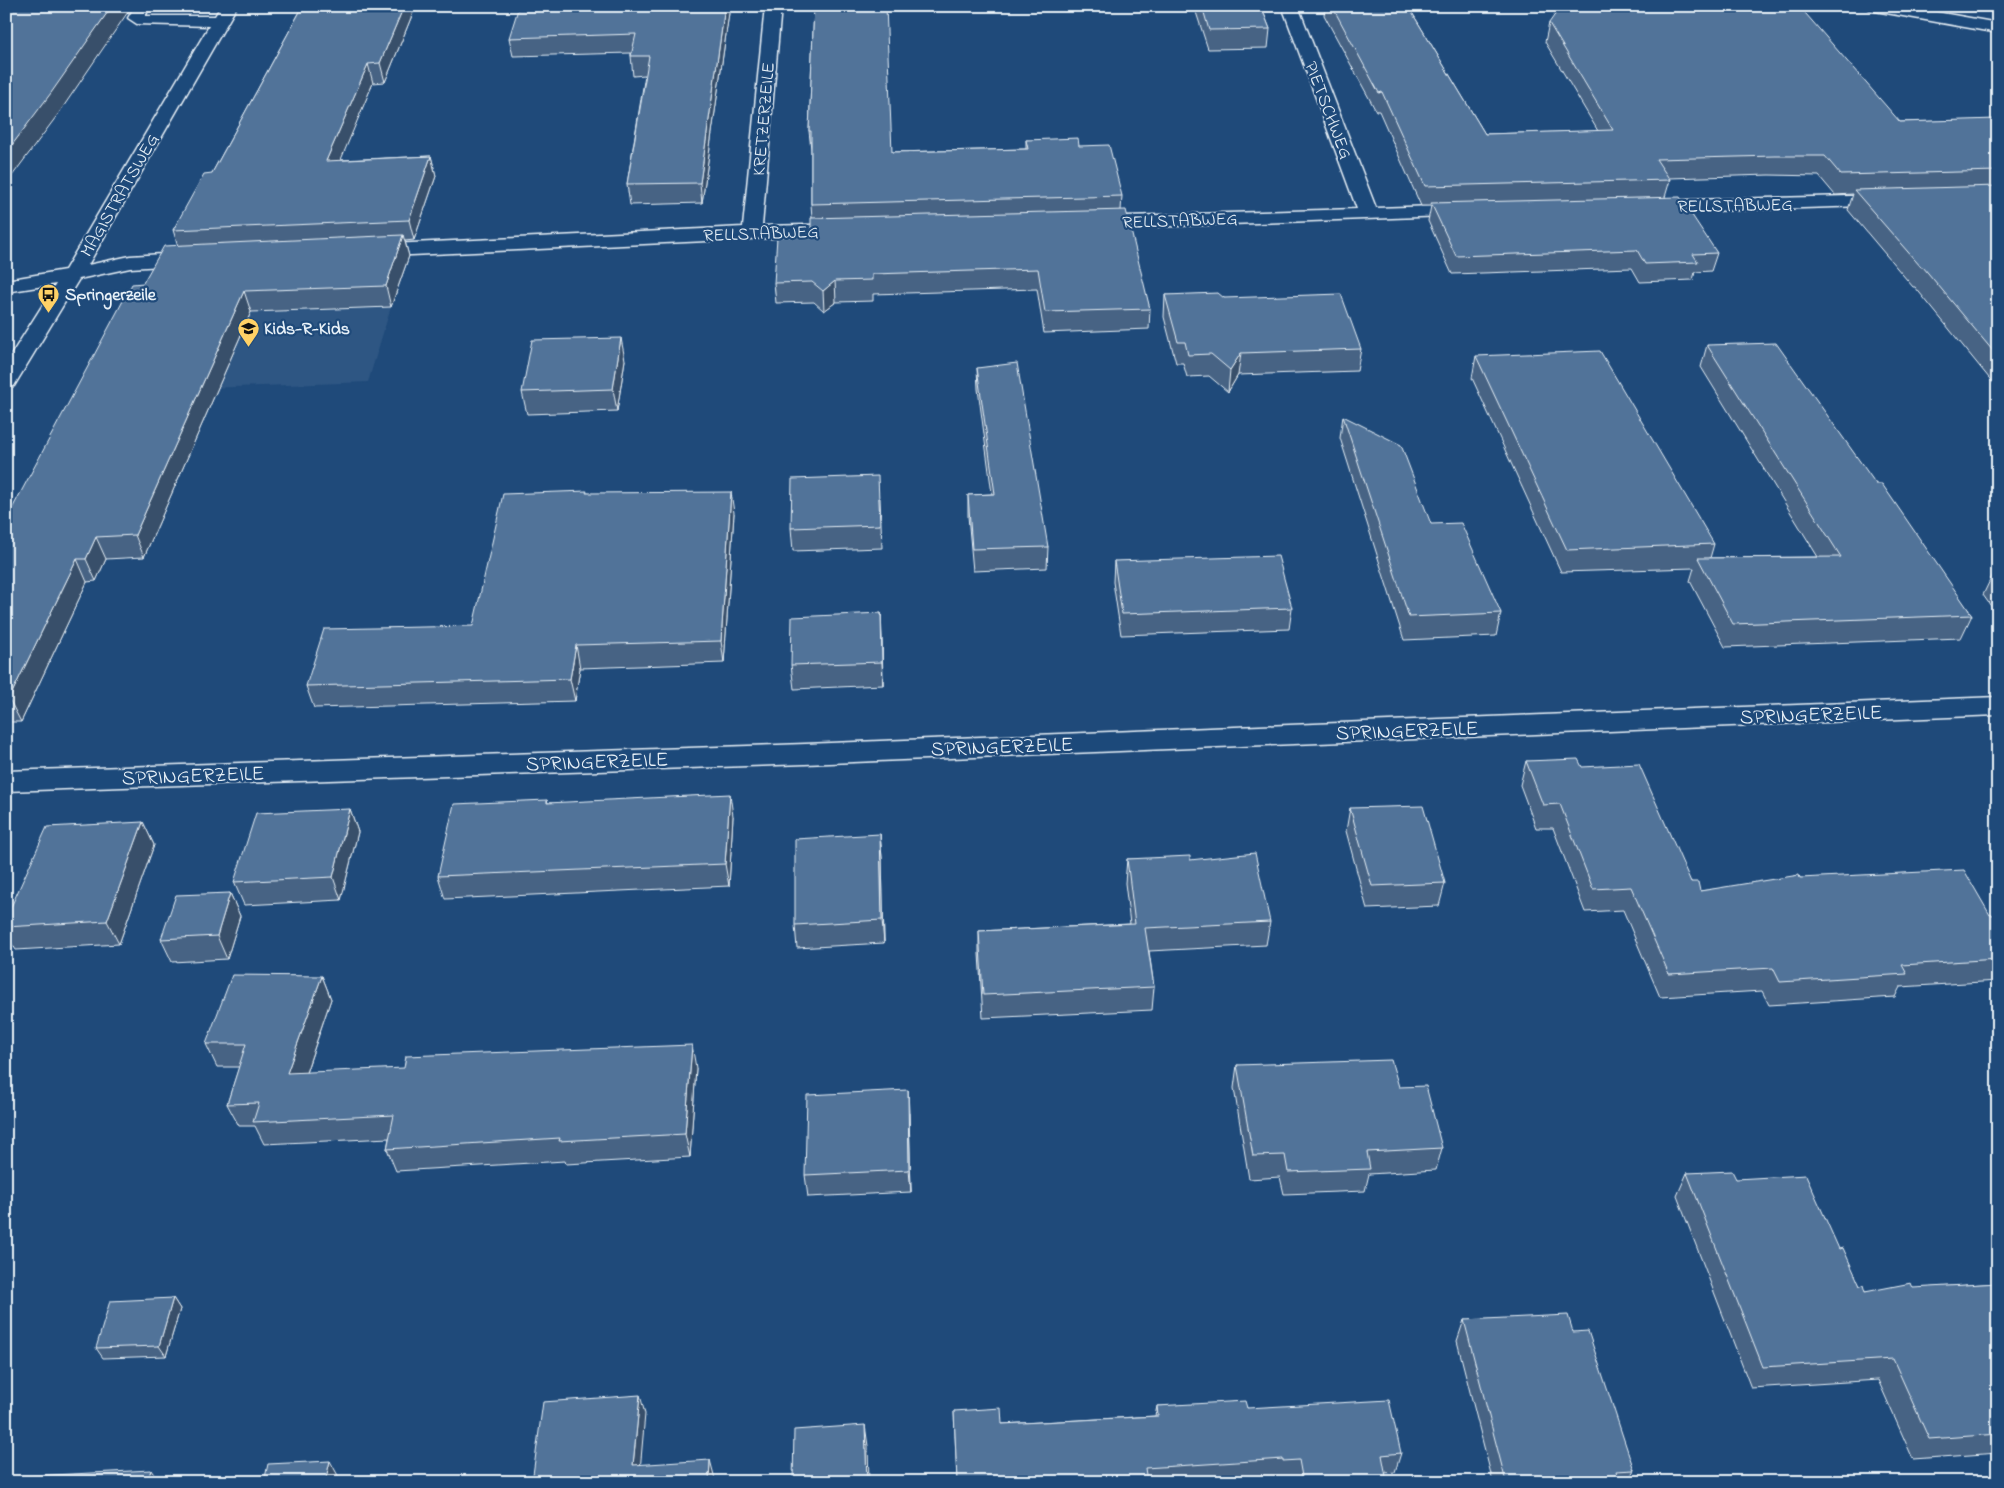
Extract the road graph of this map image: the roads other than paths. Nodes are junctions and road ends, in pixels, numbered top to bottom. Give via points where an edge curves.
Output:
1 (143, 6) edge
2 (773, 6) edge
3 (1290, 6) edge
4 (1875, 6) edge
5 (225, 14) edge
6 (1998, 28) edge
7 (1907, 200) edge
8 (1630, 207) edge
9 (1485, 211) edge
10 (1369, 214) junction
11 (1073, 223) edge
12 (867, 229) edge
13 (752, 232) junction
14 (352, 251) edge
15 (213, 257) edge
16 (72, 275) junction
17 (6, 286) edge
18 (6, 382) edge
19 (1998, 706) edge
20 (6, 781) edge

1 - 5 street via 136,18 143,21
2 - 13 street, KRETZERZEILE
3 - 10 street, PIETSCHWEG
4 - 6 street
5 - 16 street, MAGISTRATSWEG
7 - 8 street, RELLSTABWEG
9 - 10 street, RELLSTABWEG
10 - 11 street, RELLSTABWEG
12 - 13 street, RELLSTABWEG
13 - 14 street, RELLSTABWEG
15 - 16 street via 130,262
16 - 17 street
16 - 18 street, MAGISTRATSWEG
19 - 20 street, SPRINGERZEILE via 834,753

